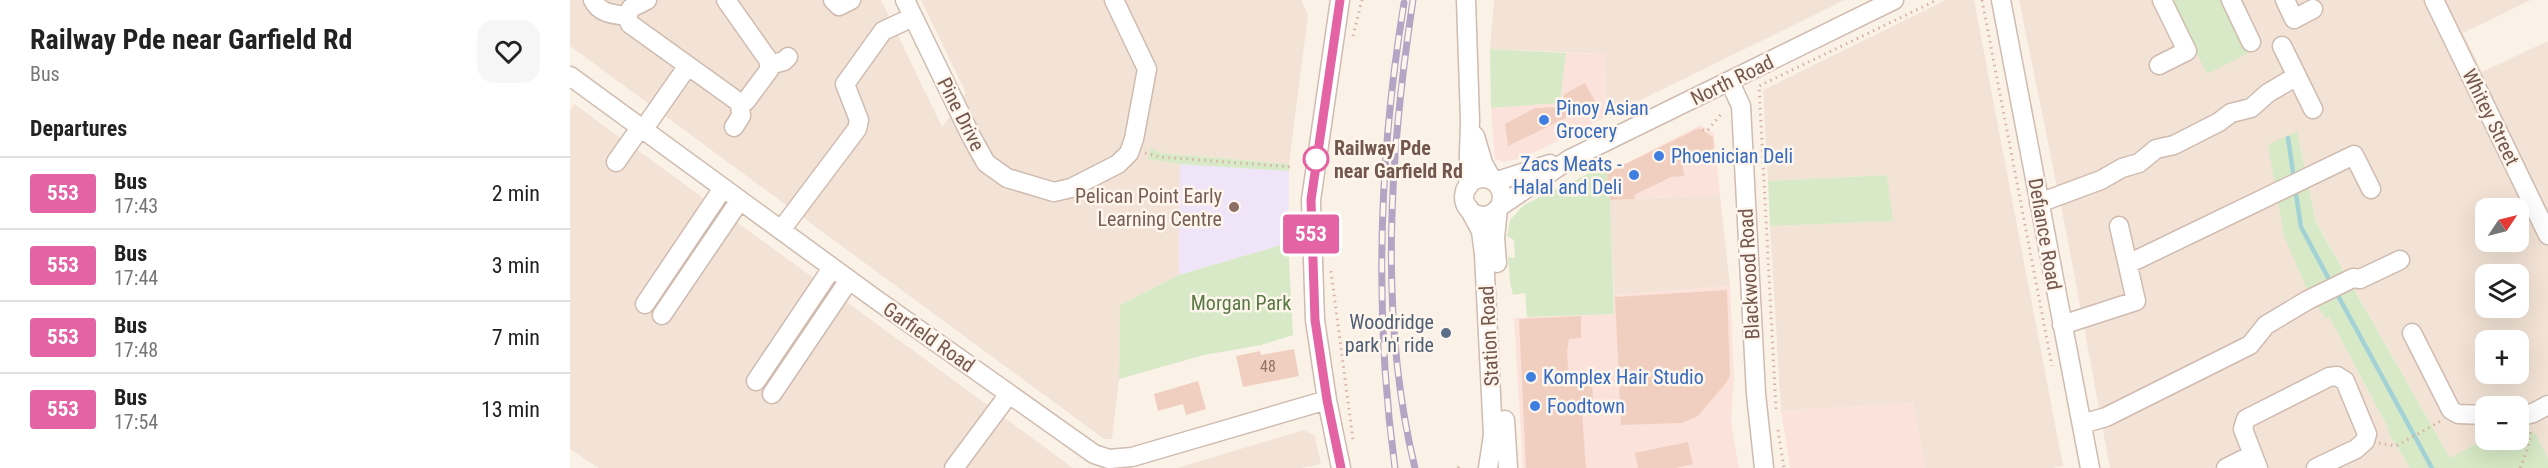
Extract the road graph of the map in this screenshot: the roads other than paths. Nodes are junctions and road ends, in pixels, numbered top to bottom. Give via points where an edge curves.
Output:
1 (593, 0) edge
2 (647, 0) edge
3 (726, 0) edge
4 (833, 0) edge
5 (851, 0) edge
6 (905, 0) edge
7 (1114, 0) edge
8 (1340, 0) edge
9 (1466, 0) edge
10 (1894, 0) edge
11 (2001, 0) edge
12 (2162, 0) edge
13 (2231, 0) edge
14 (2285, 0) edge
15 (2434, 0) edge
16 (2313, 9) dead end
17 (627, 16) junction
18 (913, 17) junction
19 (2251, 42) dead end
20 (2282, 46) dead end
21 (788, 57) dead end
22 (769, 65) junction
23 (2159, 65) dead end
24 (687, 67) junction
25 (570, 76) edge
26 (2297, 76) junction
27 (1730, 82) junction
28 (740, 103) junction
29 (2313, 109) dead end
30 (1470, 120) junction
31 (734, 127) dead end
32 (641, 129) junction
33 (1570, 159) junction
34 (616, 162) dead end
35 (1493, 182) junction
36 (1468, 187) junction
37 (723, 188) junction
38 (2371, 189) dead end
39 (740, 200) junction
40 (2039, 203) junction
41 (1468, 207) junction
42 (1499, 208) junction
43 (2119, 226) dead end
44 (781, 230) junction
45 (2548, 235) edge
46 (2400, 260) dead end
47 (2128, 264) junction
48 (832, 268) junction
49 (849, 280) junction
50 (645, 304) dead end
51 (662, 315) dead end
52 (2062, 325) junction
53 (2412, 333) dead end
54 (756, 381) dead end
55 (772, 394) dead end
56 (1009, 394) junction
57 (1327, 400) junction
58 (2475, 415) edge
59 (2082, 424) junction
60 (2255, 461) edge
61 (954, 468) edge
62 (1341, 468) edge
63 (1488, 468) edge
64 (1508, 468) edge
65 (1764, 468) edge
66 (2090, 468) edge
67 (2226, 468) edge
68 (2316, 468) edge

1 - 17 street via 605,13
2 - 17 street via 631,8
3 - 22 street
4 - 5 street via 839,6
6 - 18 street, Pine Drive
7 - 18 street, Pine Drive via 1147,69 1134,139 1129,153 1118,164 1071,189 1054,192 1007,178 986,163
8 - 57 street via 1311,200 1315,320
9 - 30 street
10 - 27 street, North Road
11 - 40 street, Defiance Road
12 - 23 street via 2187,51
13 - 19 street
14 - 16 street via 2294,19
15 - 45 street, Whitey Street
17 - 24 street via 630,24
18 - 44 street via 883,31 845,84 859,120 857,129
20 - 26 street
21 - 22 street
22 - 28 street via 746,101
24 - 28 street
24 - 32 street
25 - 32 street, Garfield Road
26 - 29 street
26 - 40 street via 2251,108 2231,113 2174,145 2156,149 2139,163 2102,180
27 - 33 street, North Road
27 - 65 street, Blackwood Road via 1741,106 1755,382
28 - 31 street via 741,116
30 - 35 street
30 - 36 street
32 - 34 street
32 - 37 street, Garfield Road
33 - 35 street, North Road
33 - 42 street, North Road
35 - 36 street via 1479,179
35 - 42 street via 1502,194
36 - 41 street
37 - 39 street, Garfield Road
37 - 50 street
38 - 47 street via 2354,155
39 - 44 street, Garfield Road
39 - 51 street
40 - 52 street, Defiance Road
41 - 42 street via 1481,216
41 - 63 street, Station Road via 1480,231 1485,254 1493,435
42 - 64 street, Station Road via 1495,238
43 - 47 street
44 - 48 street, Garfield Road
46 - 59 street via 2308,300 2266,325 2250,345 2106,417
47 - 52 street via 2136,301
48 - 49 street, Garfield Road
48 - 54 street
49 - 55 street
49 - 56 street, Garfield Road
52 - 59 street, Defiance Road
53 - 58 street via 2451,410
56 - 57 street, Garfield Road via 1094,454 1109,459 1132,458
56 - 61 street
57 - 62 street
59 - 66 street, Defiance Road
60 - 67 street
60 - 68 street via 2243,429 2246,419 2337,376 2345,381 2367,434 2366,441

